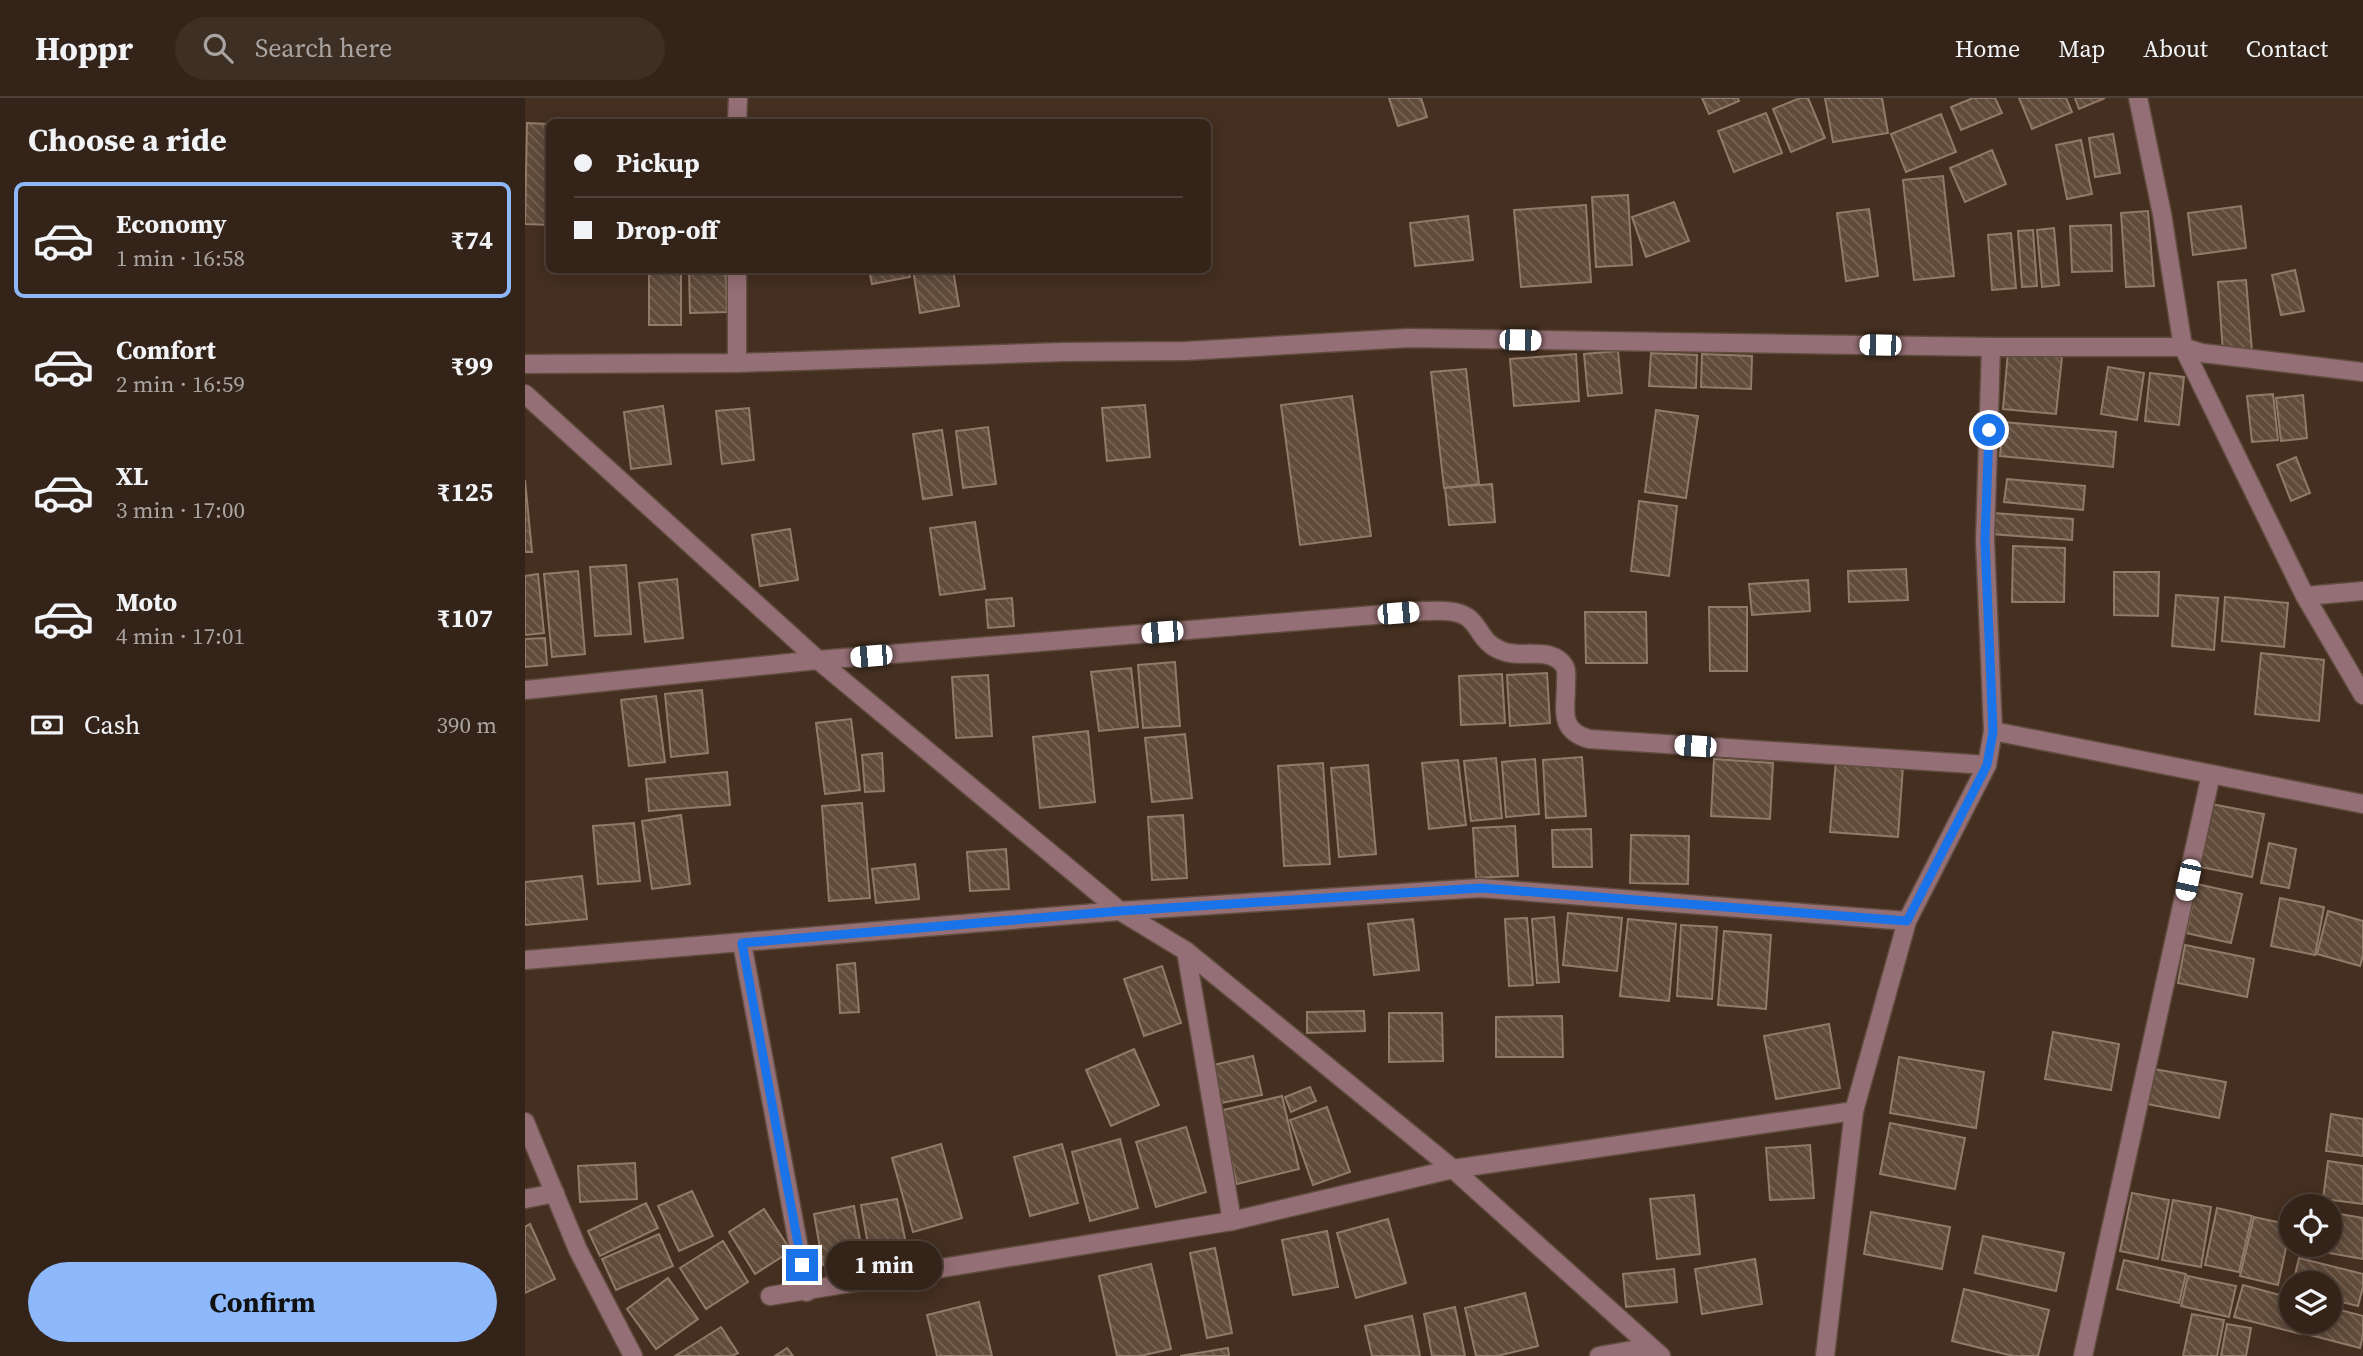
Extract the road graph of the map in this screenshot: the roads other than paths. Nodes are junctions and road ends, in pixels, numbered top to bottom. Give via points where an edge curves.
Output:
1 (738, 98) edge
2 (2138, 98) edge
3 (737, 119) edge
4 (737, 273) edge
5 (1991, 347) junction
6 (2183, 347) junction
7 (737, 363) junction
8 (525, 364) edge
9 (2363, 372) edge
10 (525, 394) edge
11 (2363, 591) edge
12 (2305, 596) junction
13 (818, 660) junction
14 (525, 690) edge
15 (2363, 695) edge
16 (1993, 732) junction
17 (1987, 765) junction
18 (2211, 774) junction
19 (2363, 804) edge
20 (1120, 911) junction
21 (1907, 921) junction
22 (742, 943) junction
23 (1186, 951) junction
24 (525, 960) edge
25 (1854, 1111) junction
26 (525, 1122) edge
27 (1453, 1169) junction
28 (555, 1193) junction
29 (525, 1199) edge
30 (1232, 1221) junction
31 (807, 1292) junction
32 (770, 1296) dead end
33 (1656, 1351) edge
34 (633, 1356) edge
35 (1599, 1356) edge
36 (1825, 1356) edge
37 (2083, 1356) edge

1 - 3 street
2 - 6 street
4 - 7 street
5 - 6 street
5 - 7 street via 1409,338 1186,351
5 - 16 street via 1985,540
6 - 9 street
6 - 12 street
7 - 8 street
10 - 13 street
11 - 12 street
12 - 15 street
13 - 14 street
13 - 17 street via 1451,611 1468,617 1484,640 1506,652 1559,660 1566,670 1566,724 1575,735
13 - 20 street
16 - 17 street
16 - 18 street
17 - 21 street
18 - 19 street
18 - 37 street
20 - 21 street via 1481,888
20 - 22 street
20 - 23 street
21 - 25 street
22 - 24 street
22 - 31 street
23 - 27 street
23 - 30 street
25 - 27 street
25 - 36 street
26 - 28 street
27 - 30 street
27 - 33 street
28 - 29 street
28 - 34 street via 578,1251
30 - 31 street
31 - 32 street
33 - 35 street

